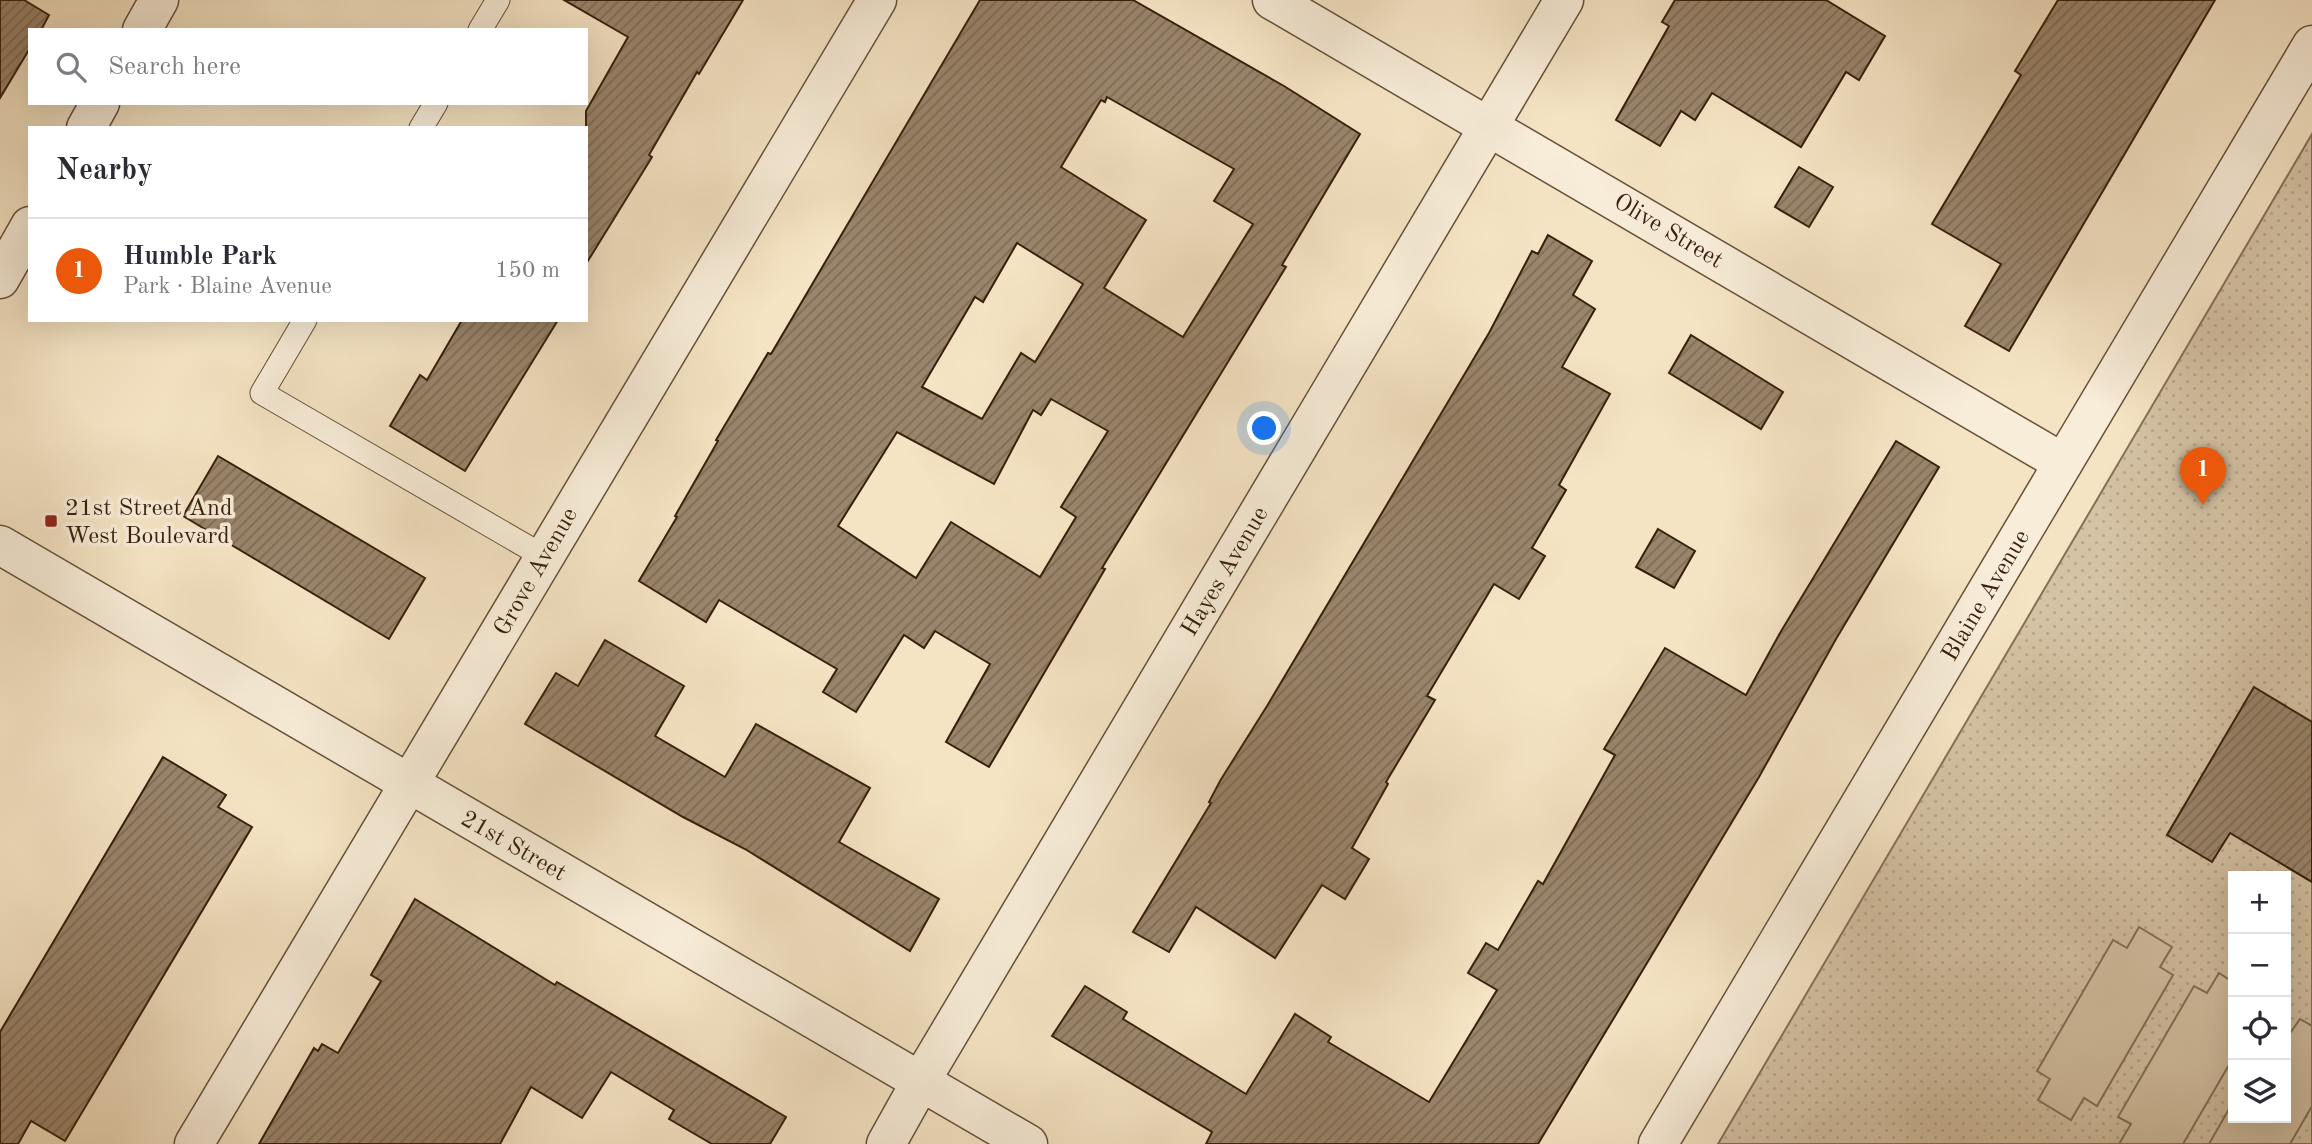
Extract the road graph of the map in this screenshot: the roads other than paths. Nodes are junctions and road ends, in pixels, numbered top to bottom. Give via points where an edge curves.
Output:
1 (159, 0) edge
2 (498, 0) edge
3 (877, 0) edge
4 (1272, 0) edge
5 (1564, 0) edge
6 (143, 28) edge
7 (481, 28) edge
8 (2312, 45) edge
9 (99, 105) edge
10 (435, 105) edge
11 (1490, 125) junction
12 (87, 126) edge
13 (422, 126) edge
14 (28, 230) edge
15 (0, 279) edge
16 (304, 322) edge
17 (2063, 463) junction
18 (0, 545) edge
19 (543, 556) junction
20 (411, 785) junction
21 (923, 1082) junction
22 (194, 1144) edge
23 (886, 1144) edge
24 (1028, 1144) edge
25 (1658, 1144) edge

1 - 6 street
2 - 7 lane
3 - 19 street, Grove Avenue
4 - 11 street, Olive Street
5 - 11 street, Hayes Avenue
8 - 17 street, Blaine Avenue
9 - 12 street
10 - 13 lane
11 - 17 street, Olive Street
11 - 21 street, Hayes Avenue
14 - 15 street
16 - 19 lane via 262,393
17 - 25 street, Blaine Avenue
18 - 20 street, 21st Street
19 - 20 street, Grove Avenue
20 - 21 street, 21st Street
20 - 22 street, Grove Avenue
21 - 23 street, Hayes Avenue
21 - 24 street, 21st Street

